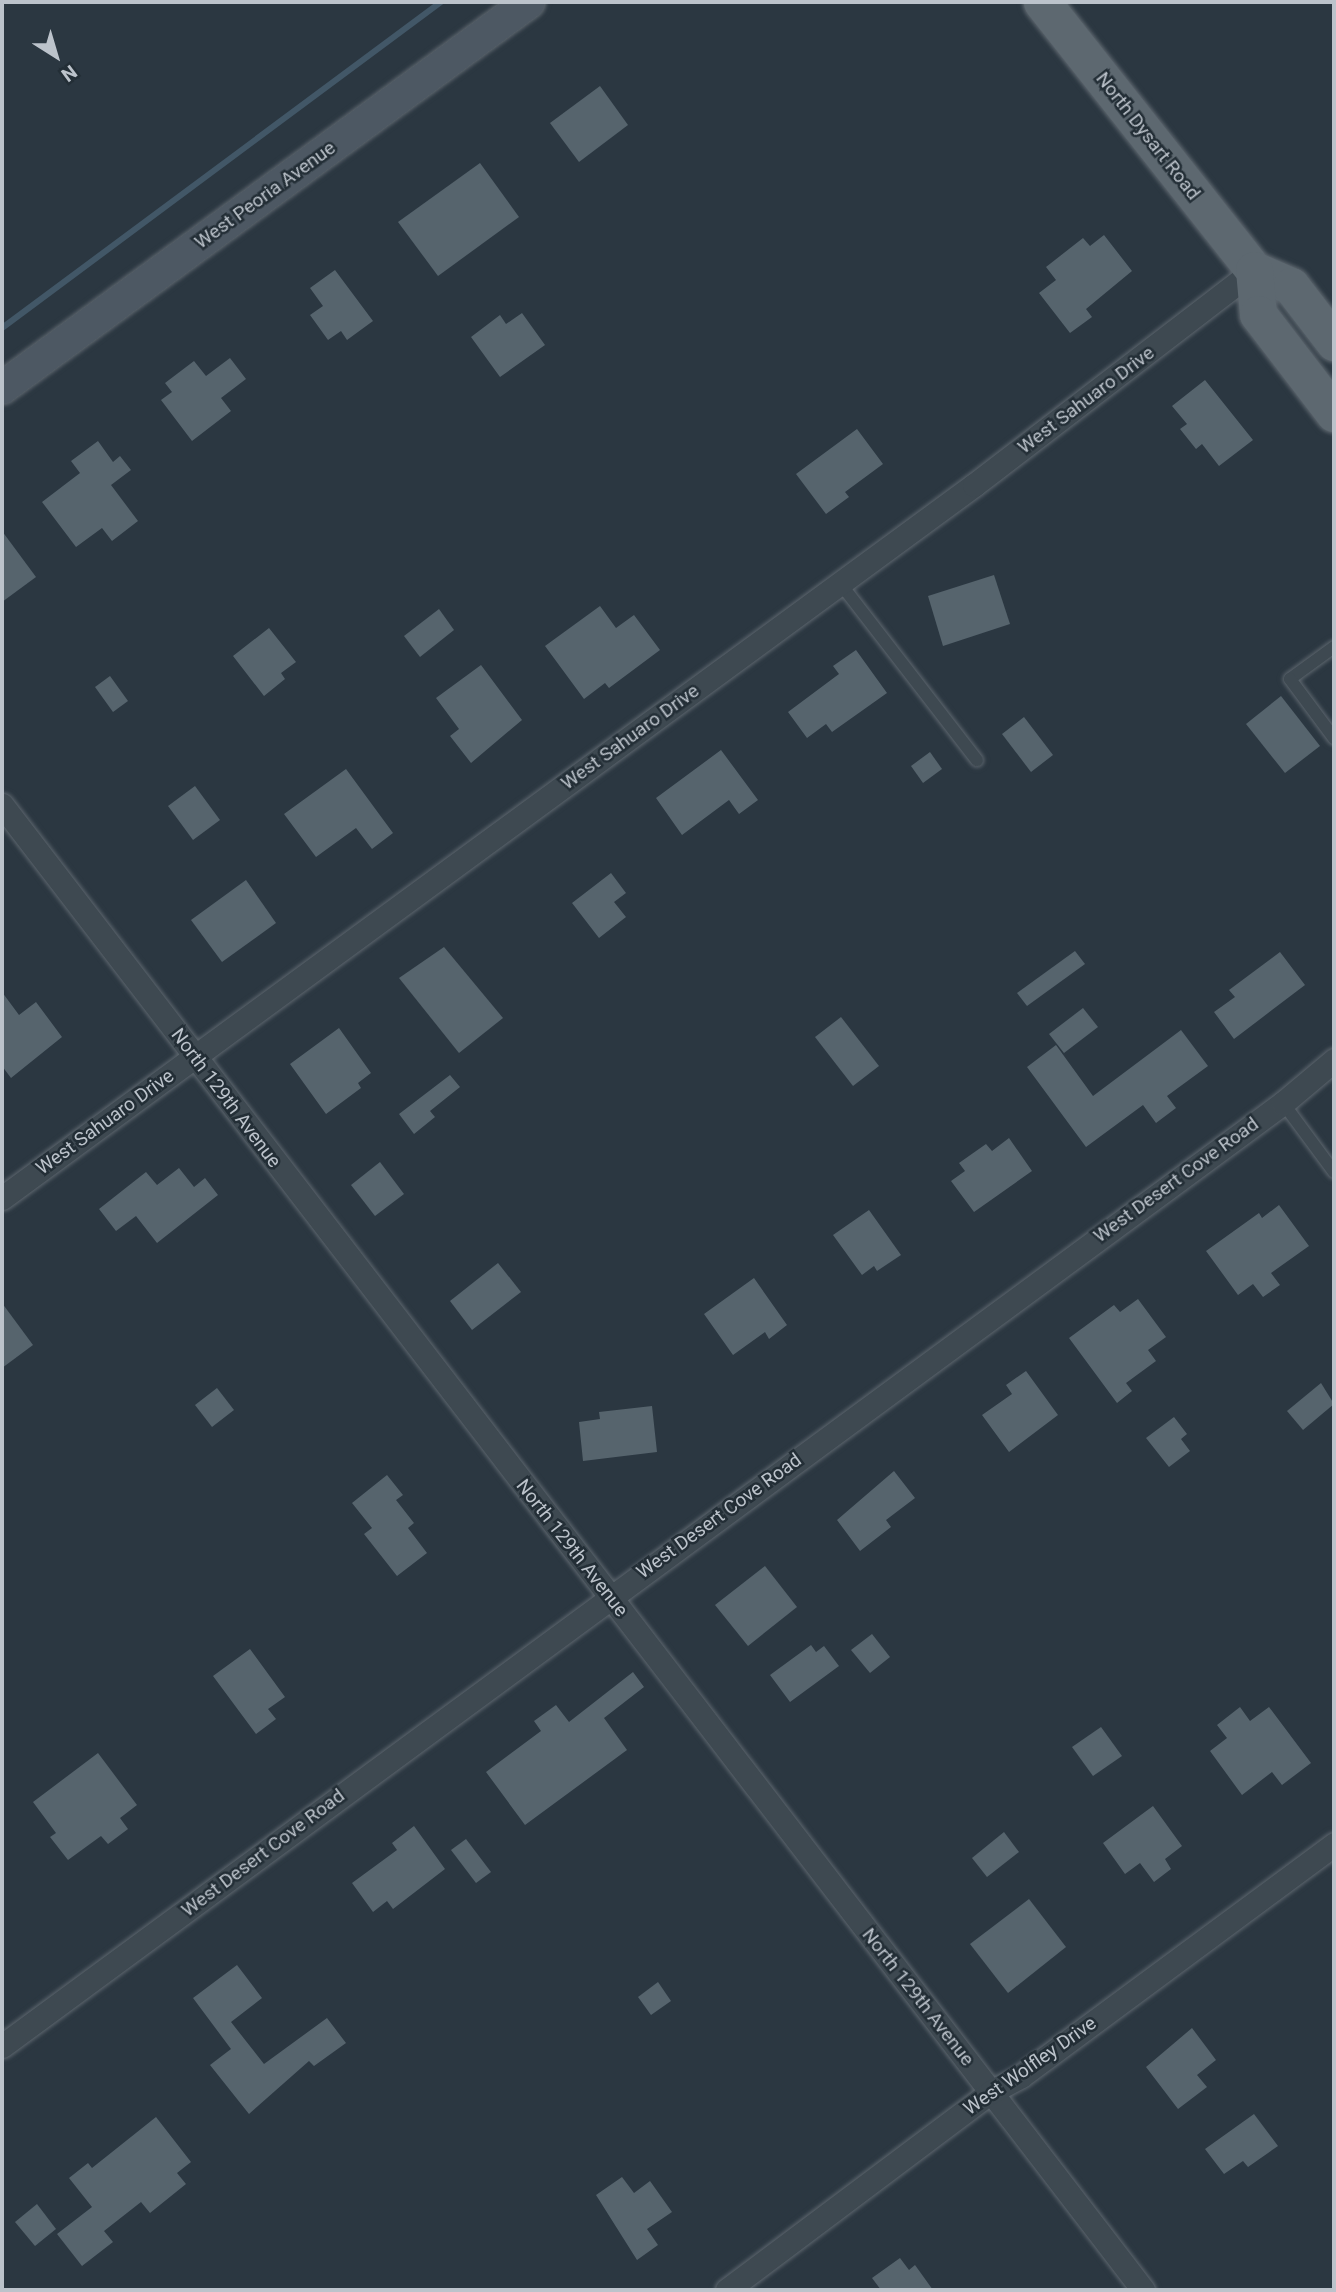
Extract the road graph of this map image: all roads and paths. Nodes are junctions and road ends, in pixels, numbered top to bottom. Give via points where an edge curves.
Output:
1 (529, 2) edge
2 (1042, 2) edge
3 (1254, 270) junction
4 (1334, 342) edge
5 (2, 388) edge
6 (1334, 413) edge
7 (840, 583) junction
8 (1334, 647) edge
9 (1334, 738) edge
10 (977, 760) dead end
11 (2, 805) edge
12 (195, 1057) junction
13 (1334, 1060) edge
14 (1283, 1103) junction
15 (1334, 1172) edge
16 (2, 1198) edge
17 (609, 1597) junction
18 (1334, 1844) edge
19 (2, 2046) edge
20 (991, 2092) junction
21 (727, 2290) edge
22 (1143, 2290) edge

1 - 5 main road, West Peoria Avenue
2 - 3 main road, North Dysart Road
3 - 4 main road, North Dysart Road via 1291,286
3 - 6 main road via 1258,314
3 - 7 street, West Sahuaro Drive via 1207,310
7 - 10 lane
7 - 12 street, West Sahuaro Drive
8 - 9 lane via 1290,680
11 - 12 street, North 129th Avenue
12 - 16 street, West Sahuaro Drive
12 - 17 street, North 129th Avenue
13 - 14 street, West Desert Cove Road
14 - 15 lane
14 - 17 street, West Desert Cove Road
17 - 19 street, West Desert Cove Road
17 - 20 street, North 129th Avenue
18 - 20 street, West Wolfley Drive via 1021,2076
20 - 21 street, West Wolfley Drive
20 - 22 street, North 129th Avenue

